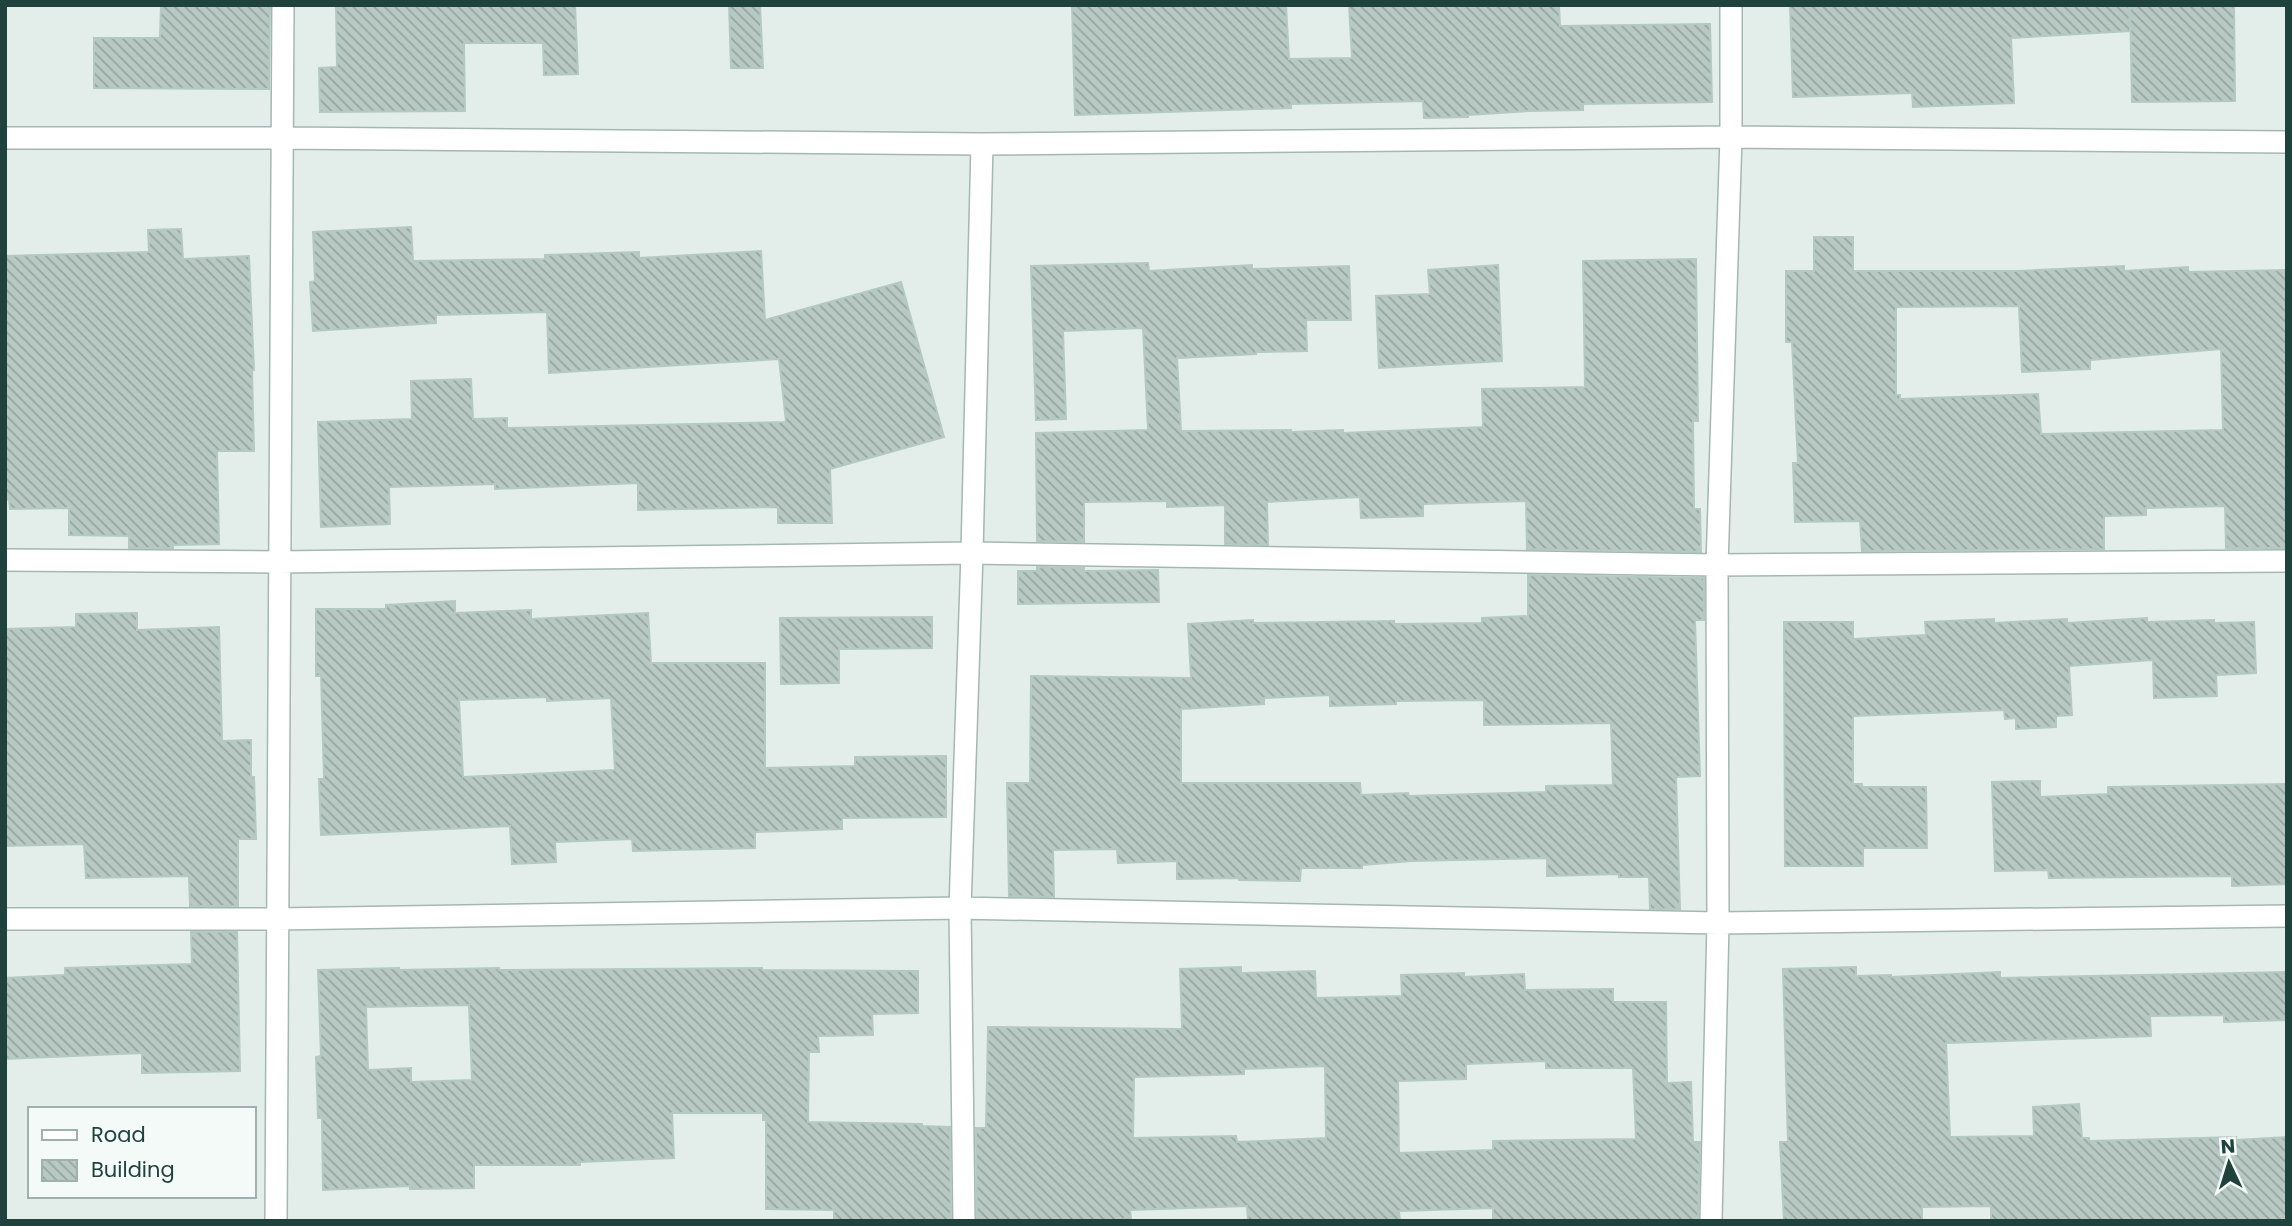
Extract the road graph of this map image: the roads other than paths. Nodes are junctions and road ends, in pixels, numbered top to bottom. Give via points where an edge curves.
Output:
1 (283, 5) edge
2 (1731, 5) edge
3 (1731, 136) junction
4 (5, 138) edge
5 (282, 138) junction
6 (2287, 142) edge
7 (982, 144) junction
8 (972, 553) junction
9 (5, 560) edge
10 (2287, 561) edge
11 (279, 562) junction
12 (1717, 565) junction
13 (960, 908) junction
14 (2287, 916) edge
15 (5, 919) edge
16 (277, 919) junction
17 (1718, 923) junction
18 (276, 1221) edge
19 (964, 1221) edge
20 (1711, 1221) edge

1 - 5 street
2 - 3 street
3 - 6 street
3 - 7 street
3 - 12 street
4 - 5 street
5 - 7 street
5 - 11 street
7 - 8 street
8 - 11 street
8 - 12 street
8 - 13 street
9 - 11 street
10 - 12 street
11 - 16 street
12 - 17 street
13 - 16 street
13 - 17 street
13 - 19 street
14 - 17 street
15 - 16 street
16 - 18 street
17 - 20 street

